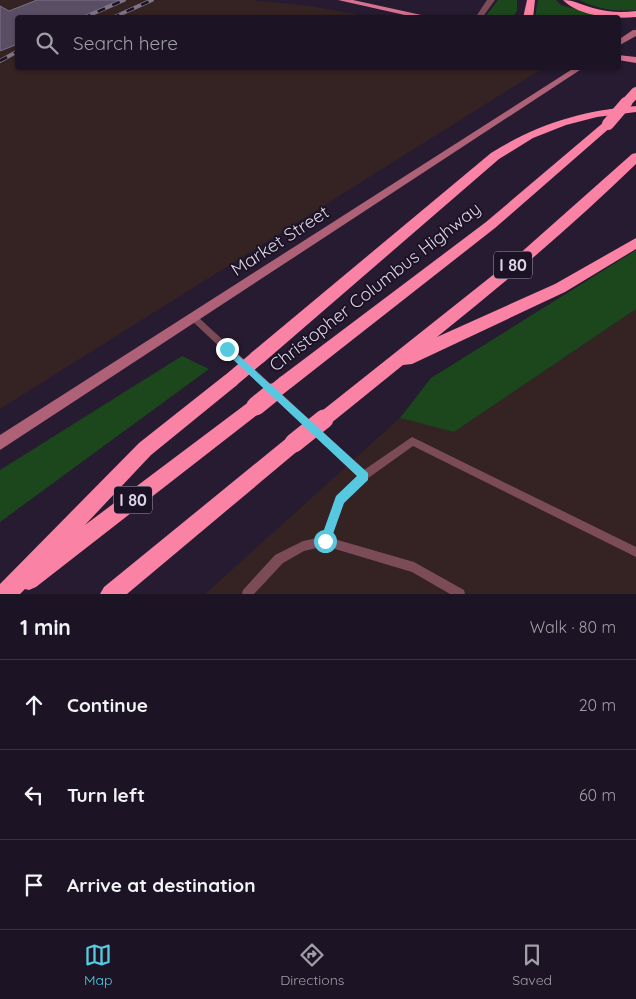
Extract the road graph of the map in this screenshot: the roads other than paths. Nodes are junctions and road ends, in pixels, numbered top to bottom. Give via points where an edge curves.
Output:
1 (342, 0) edge
2 (491, 0) edge
3 (531, 0) edge
4 (567, 0) edge
5 (366, 2) edge
6 (636, 14) edge
7 (420, 15) edge
8 (480, 15) edge
9 (528, 15) edge
10 (636, 32) edge
11 (621, 42) edge
12 (621, 58) edge
13 (636, 60) edge
14 (576, 70) edge
15 (636, 92) edge
16 (636, 109) edge
17 (636, 157) edge
18 (636, 243) edge
19 (194, 318) junction
20 (386, 368) junction
21 (0, 443) edge
22 (364, 476) junction
23 (325, 541) junction
24 (636, 552) edge
25 (5, 594) edge
26 (11, 594) edge
27 (112, 594) edge
28 (247, 594) edge
29 (460, 594) edge

1 - 5 main road
2 - 8 street
3 - 9 highway
4 - 6 highway via 600,12
5 - 7 main road
10 - 11 main road
12 - 13 main road
14 - 19 main road, Market Street
15 - 26 highway, Christopher Columbus Highway / I 80, bridge via 608,124 568,161 498,219
16 - 25 highway, bridge via 575,117 546,127 495,156 145,449
17 - 20 highway, I 80 via 595,197
18 - 20 highway via 560,288
19 - 21 main road, Market Street
19 - 22 lane
20 - 27 highway, I 80, bridge
22 - 23 lane via 340,500
22 - 24 lane via 412,441
23 - 28 lane via 302,546 279,559
23 - 29 lane via 414,568

